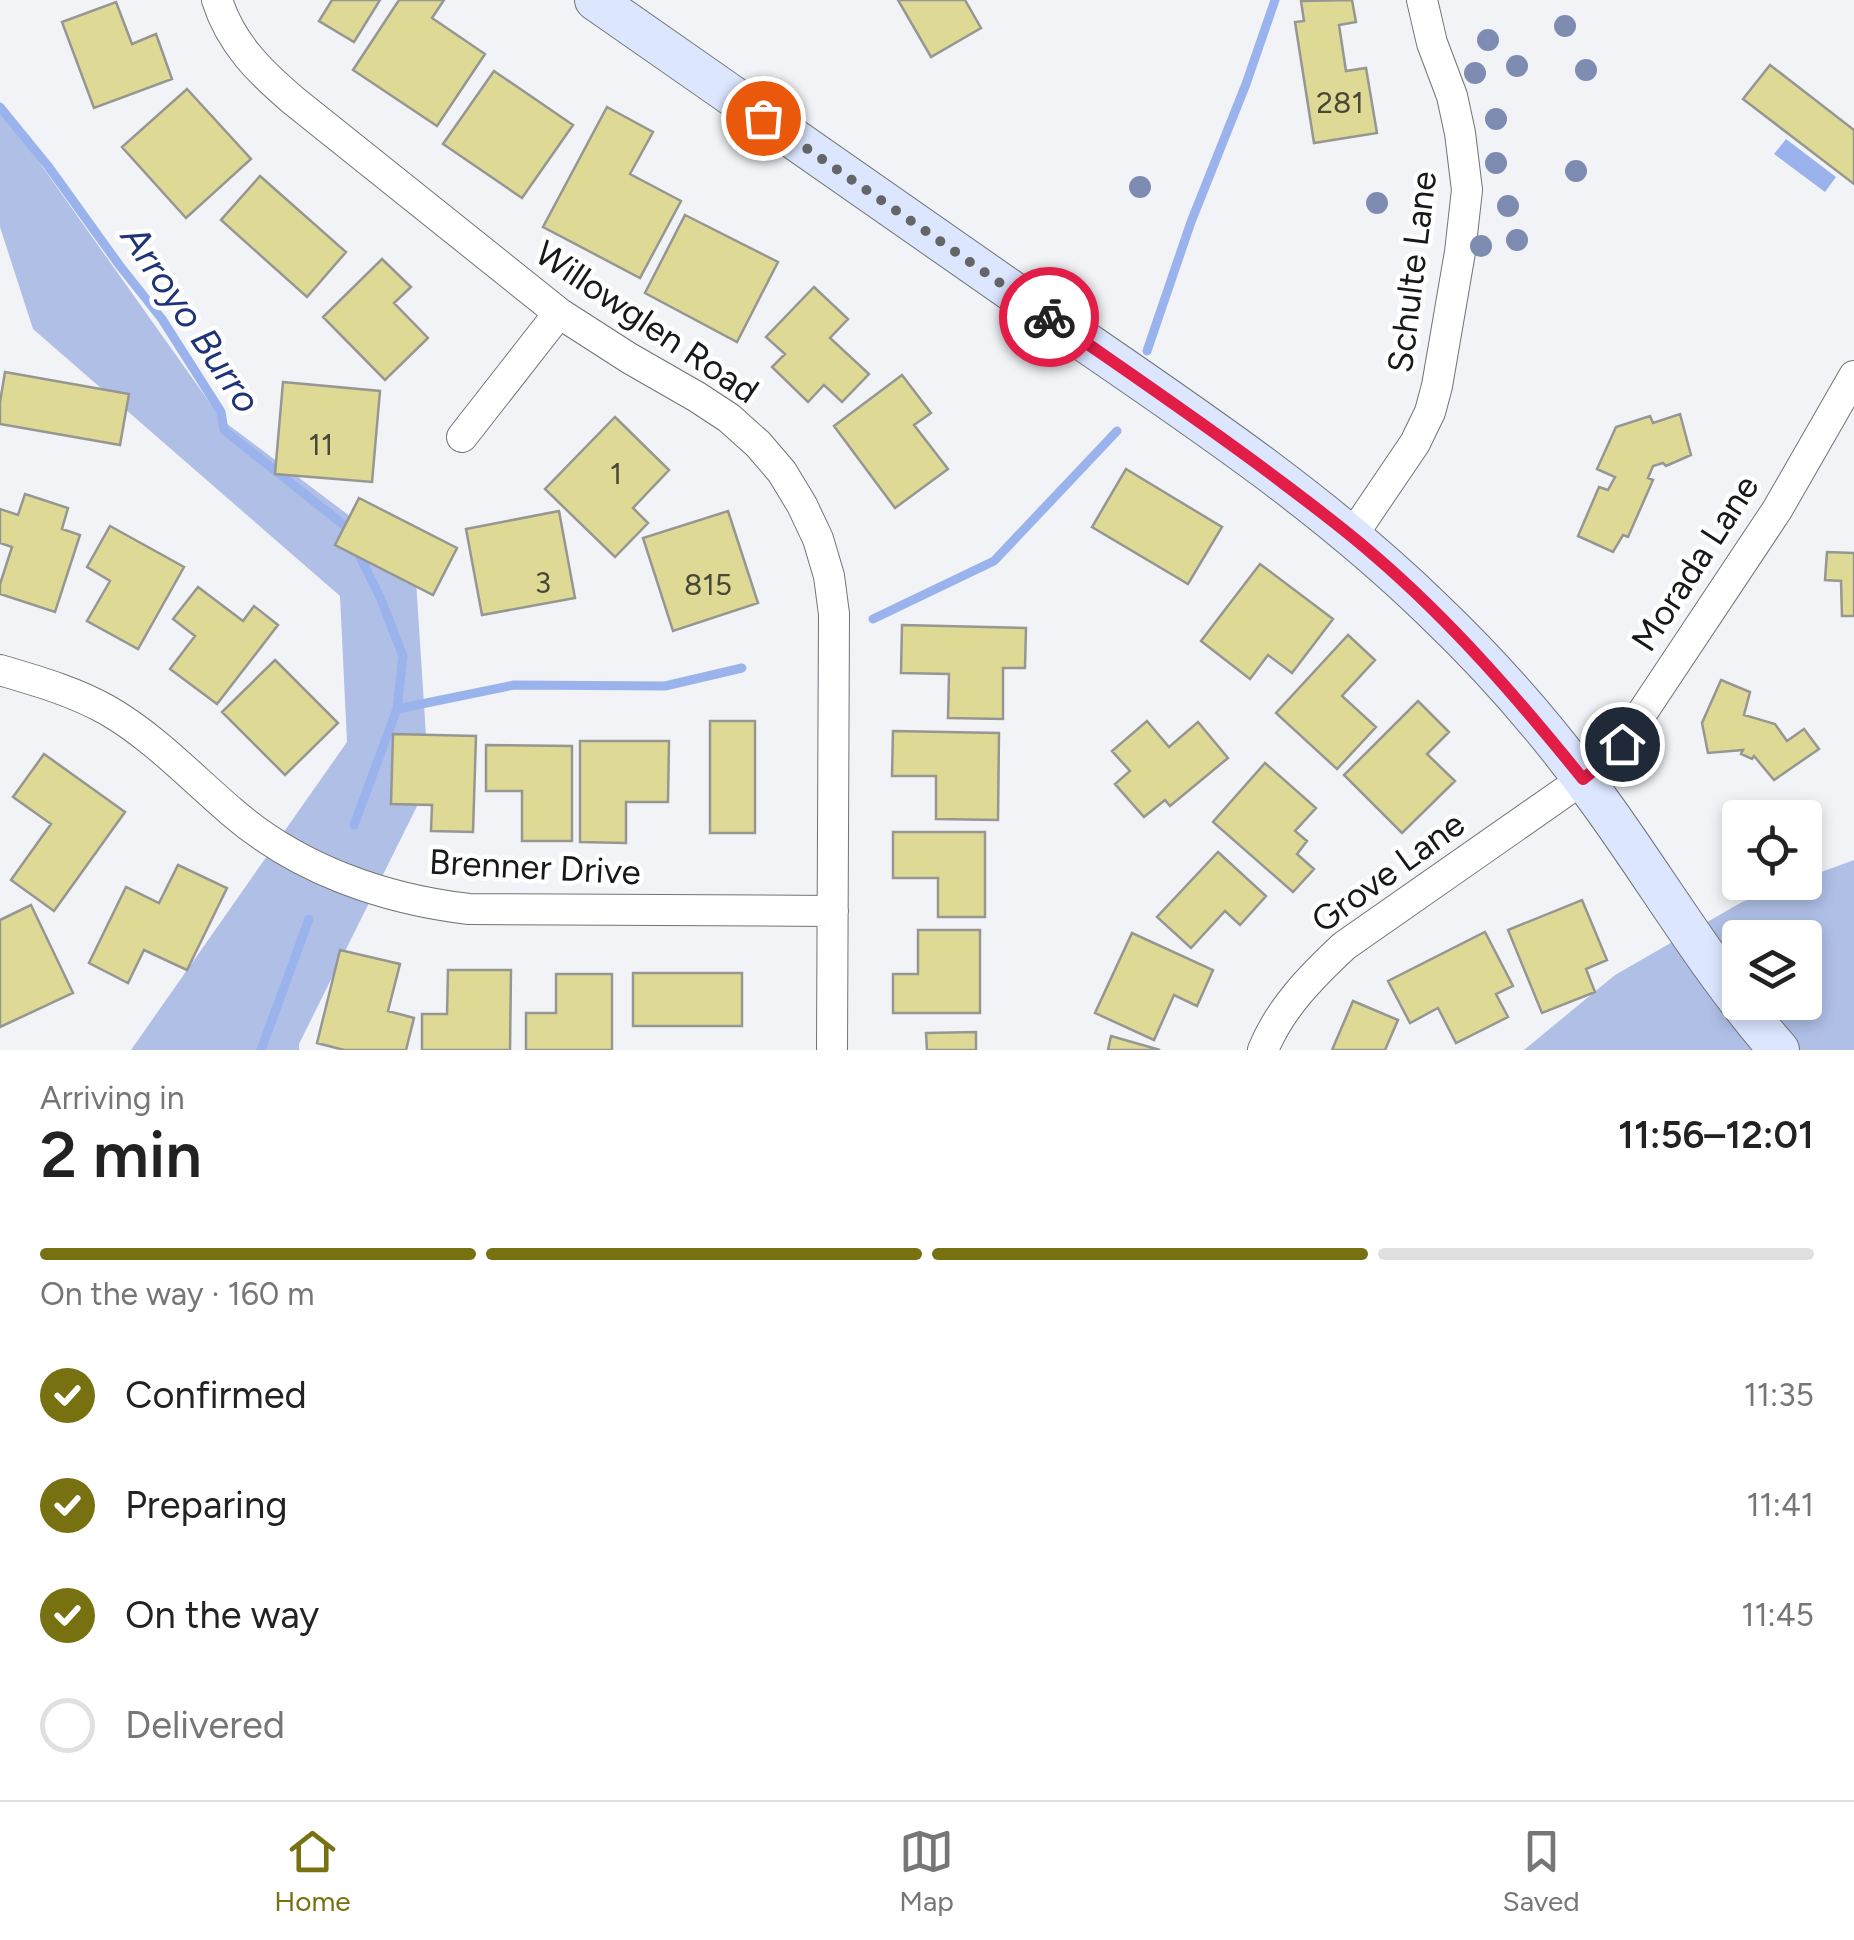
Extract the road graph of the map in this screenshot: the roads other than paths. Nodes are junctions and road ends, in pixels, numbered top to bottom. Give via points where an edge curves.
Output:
1 (217, 0) edge
2 (595, 0) edge
3 (1422, 0) edge
4 (559, 313) junction
5 (1854, 376) edge
6 (462, 437) dead end
7 (1352, 536) junction
8 (0, 670) edge
9 (1583, 779) junction
10 (833, 912) junction
11 (832, 1050) edge
12 (1263, 1050) edge
13 (1779, 1050) edge

1 - 4 street, Willowglen Road via 256,68
2 - 7 main road via 1166,398
3 - 7 street, Schulte Lane via 1460,134 1467,190 1460,252 1430,412
4 - 6 street
4 - 10 street, Willowglen Road via 730,418 782,472 802,505 823,558 834,614
5 - 9 street, Morada Lane via 1777,510 1622,744
7 - 9 main road via 1476,654
8 - 10 street, Brenner Drive via 107,710 283,849 370,889 469,909
9 - 12 street, Grove Lane via 1344,946 1287,1007
9 - 13 main road via 1712,967
10 - 11 street, Willowglen Road

